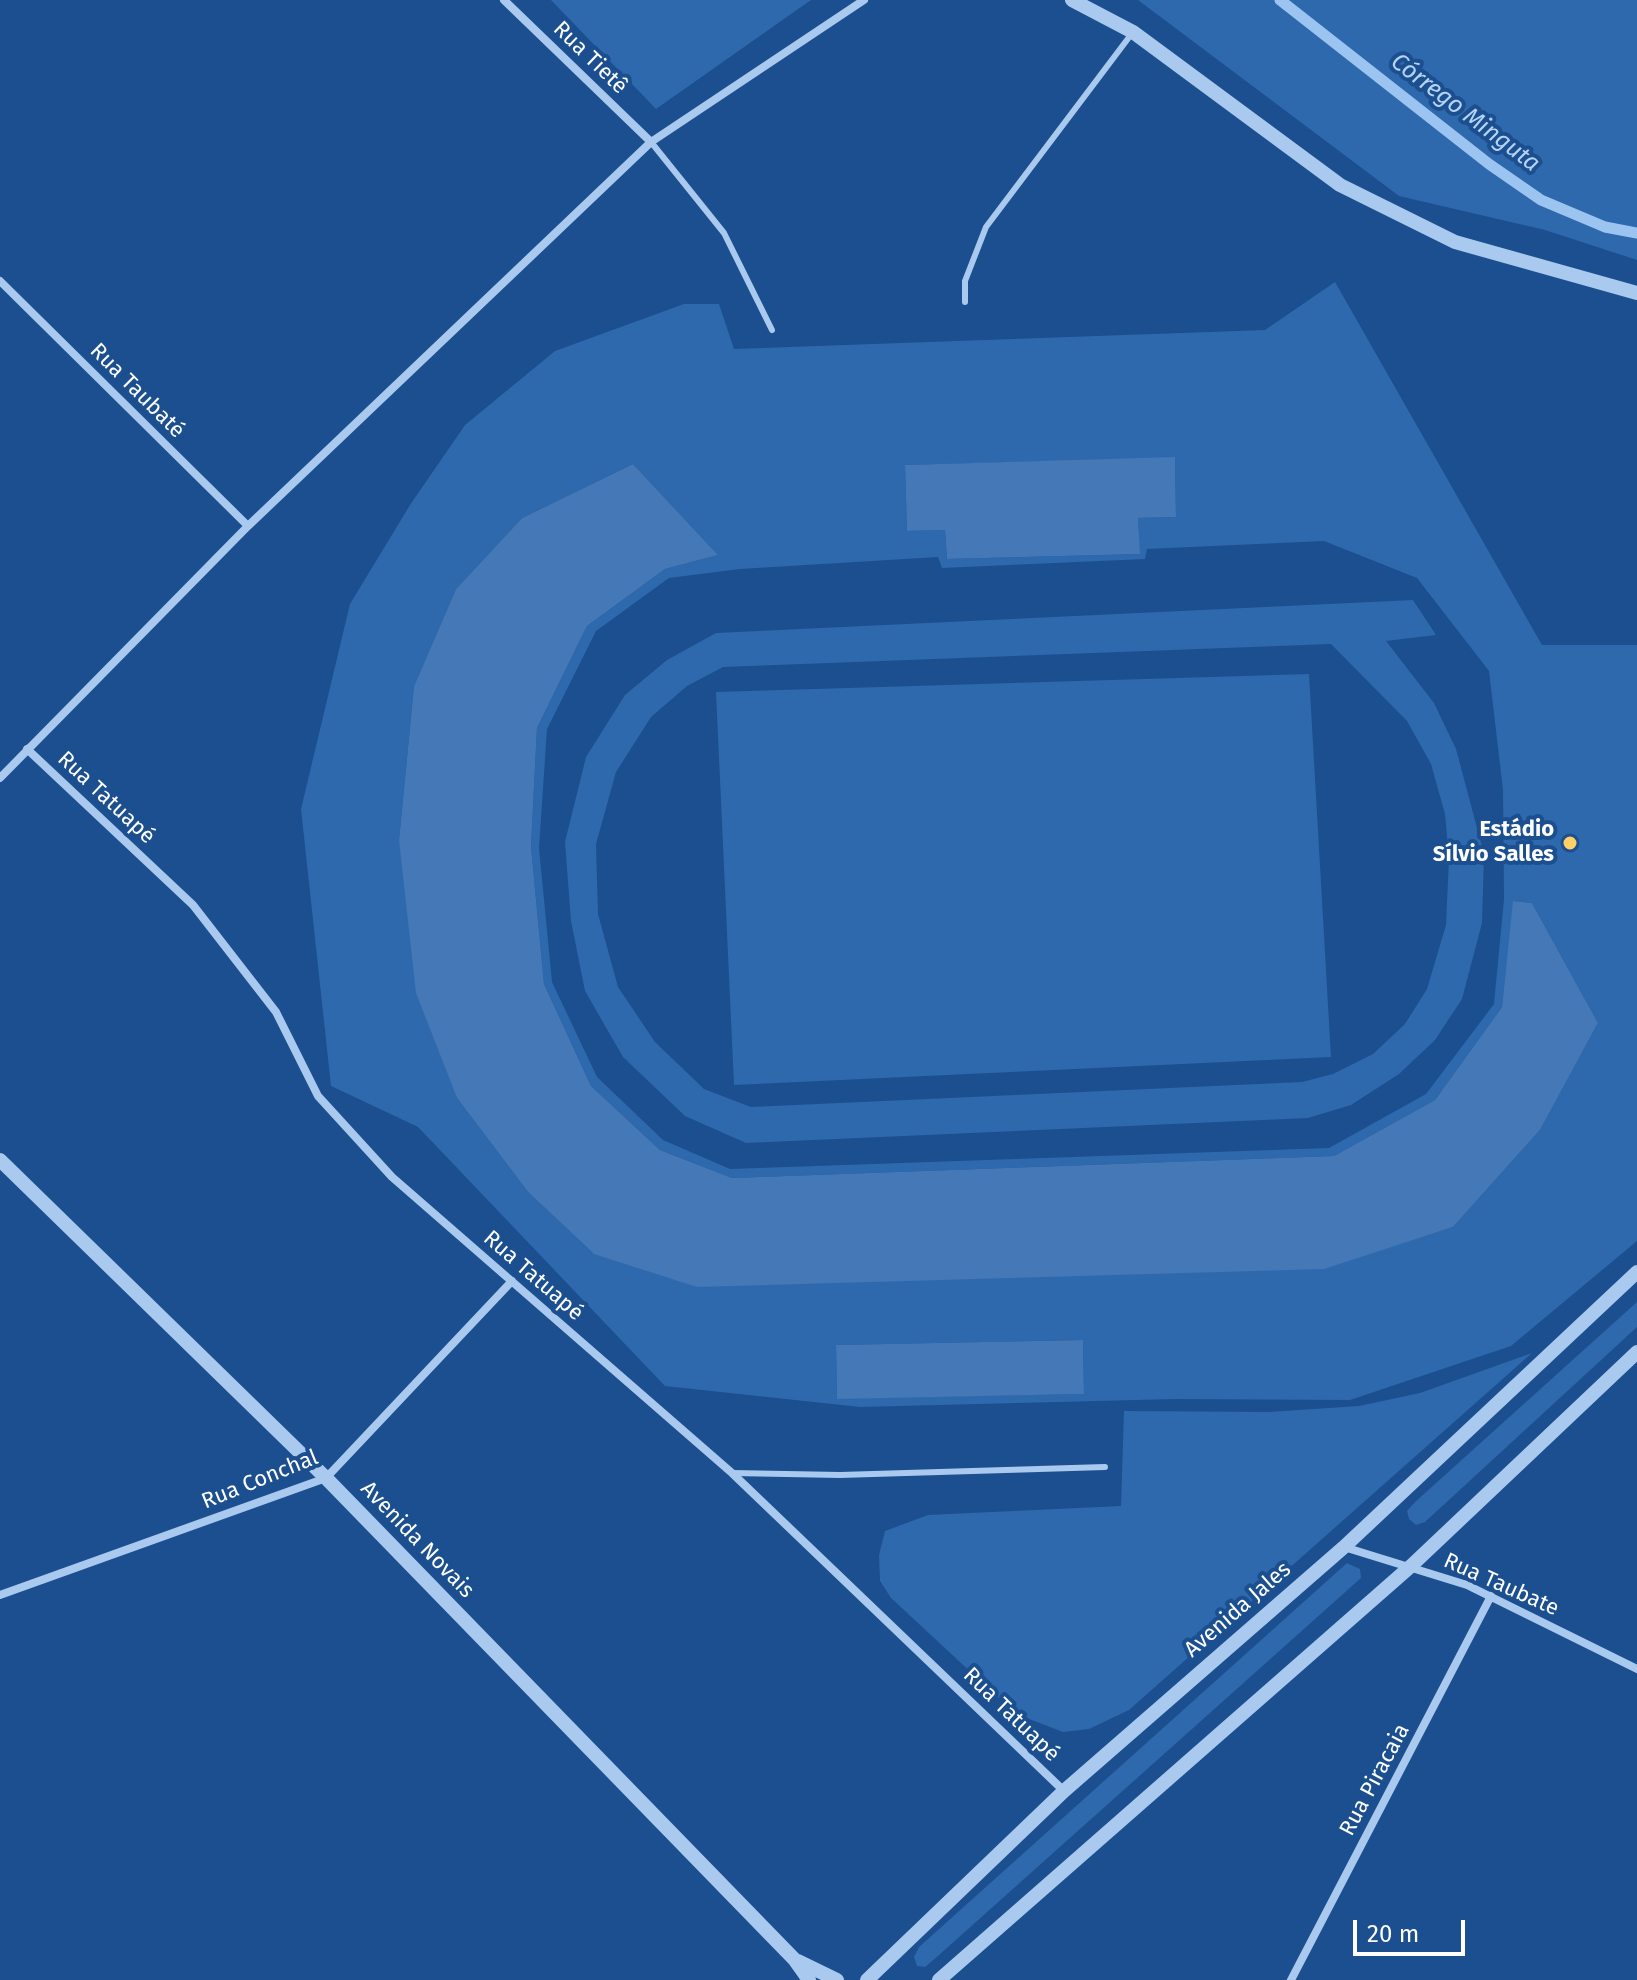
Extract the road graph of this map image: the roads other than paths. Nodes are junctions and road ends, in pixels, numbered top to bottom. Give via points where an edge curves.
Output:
1 (504, 0) edge
2 (864, 0) edge
3 (1072, 0) edge
4 (1133, 32) junction
5 (651, 142) junction
6 (0, 281) edge
7 (1637, 293) edge
8 (965, 302) dead end
9 (772, 330) dead end
10 (248, 526) junction
11 (27, 749) junction
12 (0, 778) edge
13 (0, 1160) edge
14 (1637, 1272) edge
15 (512, 1281) junction
16 (1637, 1352) edge
17 (1105, 1467) dead end
18 (732, 1473) junction
19 (326, 1478) junction
20 (1344, 1547) junction
21 (1411, 1566) junction
22 (0, 1595) edge
23 (1491, 1596) junction
24 (1637, 1669) edge
25 (1064, 1791) junction
26 (794, 1959) junction
27 (809, 1980) edge
28 (837, 1980) edge
29 (867, 1980) edge
30 (939, 1980) edge
31 (1291, 1980) edge

1 - 5 street, Rua Tietê
2 - 5 street
3 - 4 street
4 - 7 street via 1340,185 1455,242
4 - 8 lane via 986,227 965,281
5 - 9 lane via 724,233
5 - 10 street
6 - 10 street, Rua Taubaté
10 - 11 street
11 - 12 street
11 - 15 street, Rua Tatuapé via 193,905 276,1012 318,1096 381,1165
13 - 19 street, Avenida Novais
14 - 20 street, Avenida Jales
15 - 18 street, Rua Tatuapé
15 - 19 street, Rua Conchal
16 - 21 street
17 - 18 lane
18 - 25 street, Rua Tatuapé
19 - 22 street, Rua Conchal
19 - 26 street, Avenida Novais
20 - 21 street, Rua Taubate
20 - 25 street, Avenida Jales
21 - 23 street, Rua Taubate
21 - 30 street
23 - 24 street, Rua Taubate
23 - 31 street, Rua Piracaia
25 - 29 street, Avenida Jales
26 - 27 street, Avenida Novais
26 - 28 street, Avenida Novais

